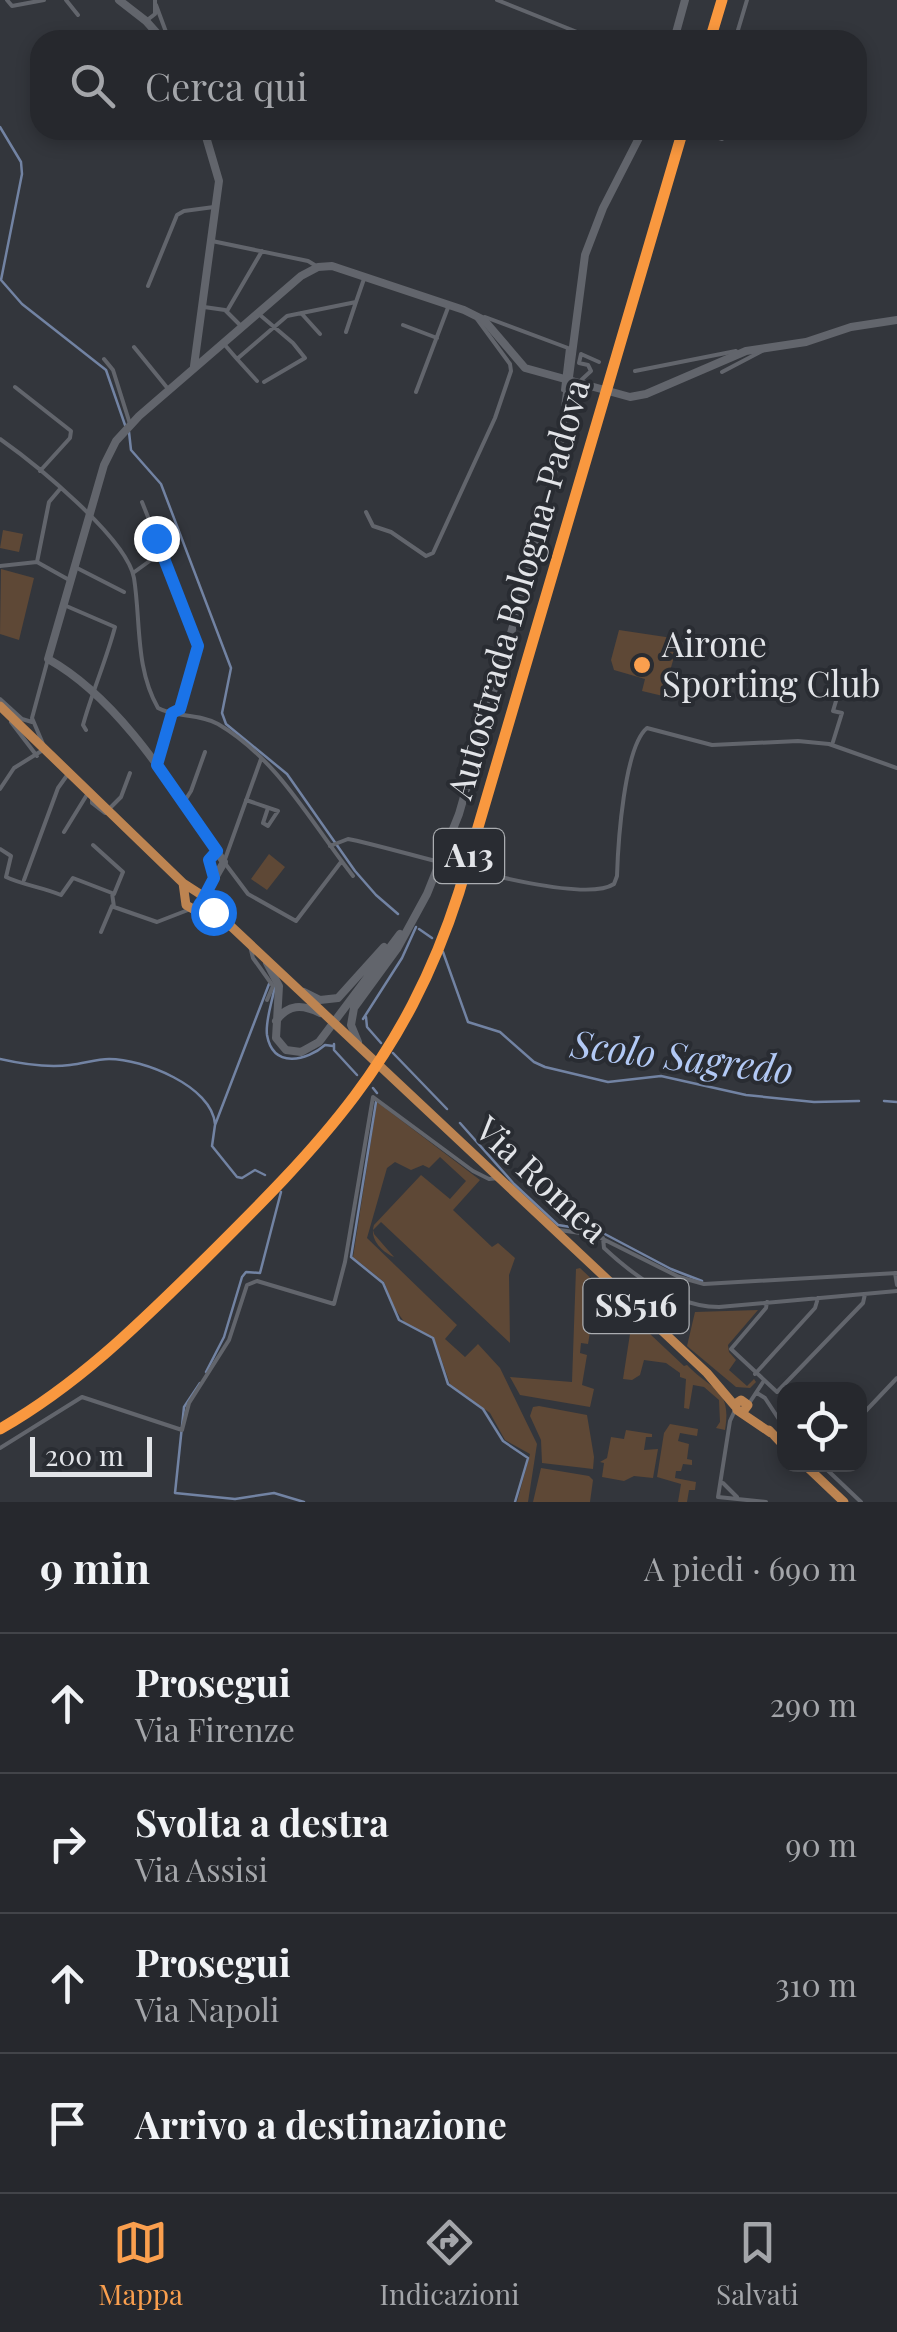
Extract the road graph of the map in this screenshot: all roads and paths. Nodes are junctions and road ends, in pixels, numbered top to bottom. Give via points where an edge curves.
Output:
1 (6, 0) edge
2 (44, 0) edge
3 (66, 0) edge
4 (119, 0) edge
5 (498, 0) edge
6 (685, 0) edge
7 (718, 0) edge
8 (747, 0) edge
9 (507, 2) edge
10 (155, 3) edge
11 (78, 15) dead end
12 (146, 21) junction
13 (155, 30) edge
14 (163, 30) edge
15 (573, 30) edge
16 (677, 30) edge
17 (710, 30) edge
18 (738, 30) edge
19 (208, 140) edge
20 (638, 140) edge
21 (677, 140) edge
22 (216, 210) junction
23 (212, 242) junction
24 (262, 251) junction
25 (318, 267) junction
26 (365, 276) junction
27 (148, 286) dead end
28 (356, 302) junction
29 (449, 305) junction
30 (204, 307) junction
31 (226, 311) junction
32 (258, 314) junction
33 (301, 314) junction
34 (478, 316) junction
35 (897, 320) edge
36 (403, 325) dead end
37 (242, 327) junction
38 (274, 328) junction
39 (346, 332) dead end
40 (320, 334) dead end
41 (437, 338) junction
42 (224, 344) junction
43 (764, 346) junction
44 (134, 347) dead end
45 (574, 351) junction
46 (746, 351) junction
47 (198, 357) junction
48 (104, 358) dead end
49 (208, 358) junction
50 (237, 360) junction
51 (599, 362) dead end
52 (190, 372) junction
53 (636, 372) dead end
54 (722, 372) dead end
55 (577, 382) junction
56 (15, 386) dead end
57 (169, 390) junction
58 (563, 390) dead end
59 (416, 392) dead end
60 (128, 427) junction
61 (0, 439) edge
62 (40, 471) junction
63 (60, 489) junction
64 (142, 502) dead end
65 (366, 512) dead end
66 (88, 518) junction
67 (162, 552) junction
68 (37, 562) junction
69 (0, 566) edge
70 (74, 567) junction
71 (132, 573) junction
72 (70, 581) junction
73 (124, 592) dead end
74 (64, 606) junction
75 (118, 618) dead end
76 (115, 627) junction
77 (48, 659) junction
78 (839, 691) dead end
79 (93, 692) junction
80 (0, 706) edge
81 (172, 712) junction
82 (32, 722) junction
83 (86, 730) dead end
84 (832, 745) junction
85 (39, 750) junction
86 (205, 752) dead end
87 (153, 757) junction
88 (261, 758) junction
89 (897, 768) edge
90 (130, 773) dead end
91 (68, 774) junction
92 (0, 789) edge
93 (90, 795) junction
94 (246, 800) junction
95 (184, 802) junction
96 (268, 808) junction
97 (107, 811) junction
98 (64, 832) dead end
99 (94, 844) dead end
100 (333, 844) junction
101 (0, 849) edge
102 (217, 851) junction
103 (224, 862) junction
104 (342, 862) junction
105 (353, 876) dead end
106 (214, 878) junction
107 (25, 882) junction
108 (114, 894) junction
109 (196, 899) junction
110 (112, 906) junction
111 (420, 906) junction
112 (101, 932) dead end
113 (250, 946) junction
114 (265, 959) junction
115 (292, 984) junction
116 (268, 1000) dead end
117 (309, 1005) junction
118 (275, 1026) junction
119 (370, 1058) junction
120 (499, 1178) junction
121 (553, 1228) junction
122 (580, 1232) junction
123 (604, 1238) junction
124 (574, 1248) junction
125 (896, 1273) edge
126 (895, 1288) edge
127 (865, 1294) junction
128 (818, 1298) junction
129 (767, 1302) junction
130 (755, 1374) junction
131 (897, 1378) edge
132 (763, 1382) junction
133 (757, 1392) junction
134 (742, 1407) junction
135 (867, 1410) edge
136 (777, 1416) edge
137 (0, 1426) edge
138 (777, 1439) edge
139 (0, 1448) edge
140 (812, 1472) edge
141 (829, 1472) edge
142 (722, 1480) junction
143 (720, 1489) junction
144 (729, 1493) junction
145 (736, 1498) junction
146 (766, 1502) edge
147 (844, 1502) edge
148 (860, 1502) edge

1 - 2 street via 12,6
3 - 11 street
4 - 12 street
5 - 9 street
6 - 16 street
7 - 17 highway
8 - 18 street
9 - 15 street
10 - 12 street via 154,18
10 - 14 street
12 - 13 street
19 - 22 street via 218,169
20 - 45 street via 590,241
21 - 137 highway, Autostrada Bologna-Padova / A13 via 448,906 400,1020 342,1106 225,1230 96,1356
22 - 23 street
22 - 27 street via 177,216
23 - 24 street
23 - 30 street
24 - 25 street
24 - 31 street
25 - 26 street
25 - 32 street
26 - 28 street
26 - 29 street
28 - 33 street
28 - 39 street
29 - 34 street
29 - 41 street
30 - 31 street
30 - 47 street
31 - 37 street
32 - 37 street
32 - 38 street
33 - 38 street
33 - 40 street
34 - 45 street
34 - 55 street via 526,368
34 - 65 street via 511,370 433,553 426,556 373,526
35 - 43 street
36 - 41 street
37 - 42 street
38 - 50 street
38 - 50 street via 305,358 261,381
41 - 59 street
42 - 49 street
42 - 50 street
43 - 46 street
43 - 54 street
44 - 57 street
45 - 51 street
45 - 55 street via 591,370
45 - 58 street
45 - 111 street via 526,587 460,814
46 - 53 street
46 - 55 street via 641,396
47 - 49 street
47 - 52 street
48 - 60 street
49 - 52 street
52 - 57 street
56 - 62 street via 71,432
57 - 60 street
60 - 66 street via 108,454
61 - 62 street
62 - 63 street
63 - 66 street
63 - 68 street via 50,502
64 - 67 street
66 - 70 street
66 - 71 street
67 - 71 street
67 - 81 street via 198,646
68 - 69 street
68 - 72 street
70 - 72 street
70 - 73 street
71 - 81 street via 142,664 156,705
72 - 74 street
74 - 76 street
74 - 77 street
75 - 76 street
76 - 79 street
77 - 79 street
77 - 82 street
78 - 84 street via 832,710 842,714
79 - 83 street
79 - 87 street
80 - 82 street
80 - 85 main road
81 - 87 street
81 - 88 street via 218,724
82 - 85 street
84 - 89 street
84 - 100 street via 712,744 647,728 629,774 612,886 575,890 357,841
85 - 91 main road
85 - 92 street
86 - 95 street
87 - 95 street
88 - 94 street
88 - 100 street
90 - 97 street
91 - 93 main road
91 - 107 street
93 - 97 main road
93 - 98 street
94 - 96 street
94 - 103 street
95 - 102 street
96 - 96 street via 263,823 268,826 278,812
97 - 109 main road
99 - 108 street via 123,872
100 - 104 street
101 - 107 street via 12,856 6,877
102 - 103 street
102 - 106 street via 208,862
103 - 104 street via 248,894 296,921
103 - 106 street
104 - 105 street
106 - 109 street
107 - 108 street via 61,895 72,878
108 - 110 street
109 - 110 street via 157,922
109 - 113 main road, SS516
110 - 112 street
111 - 115 street via 338,998 320,1000
111 - 118 street via 316,1046 286,1050
111 - 119 street via 354,1008 351,1025
113 - 114 main road, SS516
113 - 116 street via 273,986
114 - 115 main road, SS516
114 - 118 street via 278,986
115 - 117 main road, SS516
117 - 118 street via 288,1009
117 - 119 main road, Via Romea / SS516
119 - 120 main road, Via Romea / SS516
120 - 121 main road, Via Romea / SS516
120 - 139 street via 473,1171 371,1100 338,1300 328,1305 251,1282 225,1348 179,1429 82,1397
121 - 122 street
121 - 124 main road, Via Romea / SS516
122 - 123 street
122 - 124 street
123 - 125 street via 679,1277 710,1285
123 - 129 street via 604,1248 623,1266 688,1303
124 - 134 main road, Via Romea / SS516
125 - 126 street
126 - 127 street
127 - 128 street
127 - 132 street via 782,1390
128 - 129 street
128 - 130 street
129 - 130 street via 731,1349
130 - 132 street
131 - 135 street
132 - 133 street
133 - 134 street
133 - 136 street
134 - 138 main road, Via Romea / SS516
134 - 142 street via 730,1421
140 - 147 main road
141 - 148 street
142 - 143 street
142 - 144 street
143 - 144 street
143 - 145 street via 718,1497
144 - 145 street
145 - 146 street

